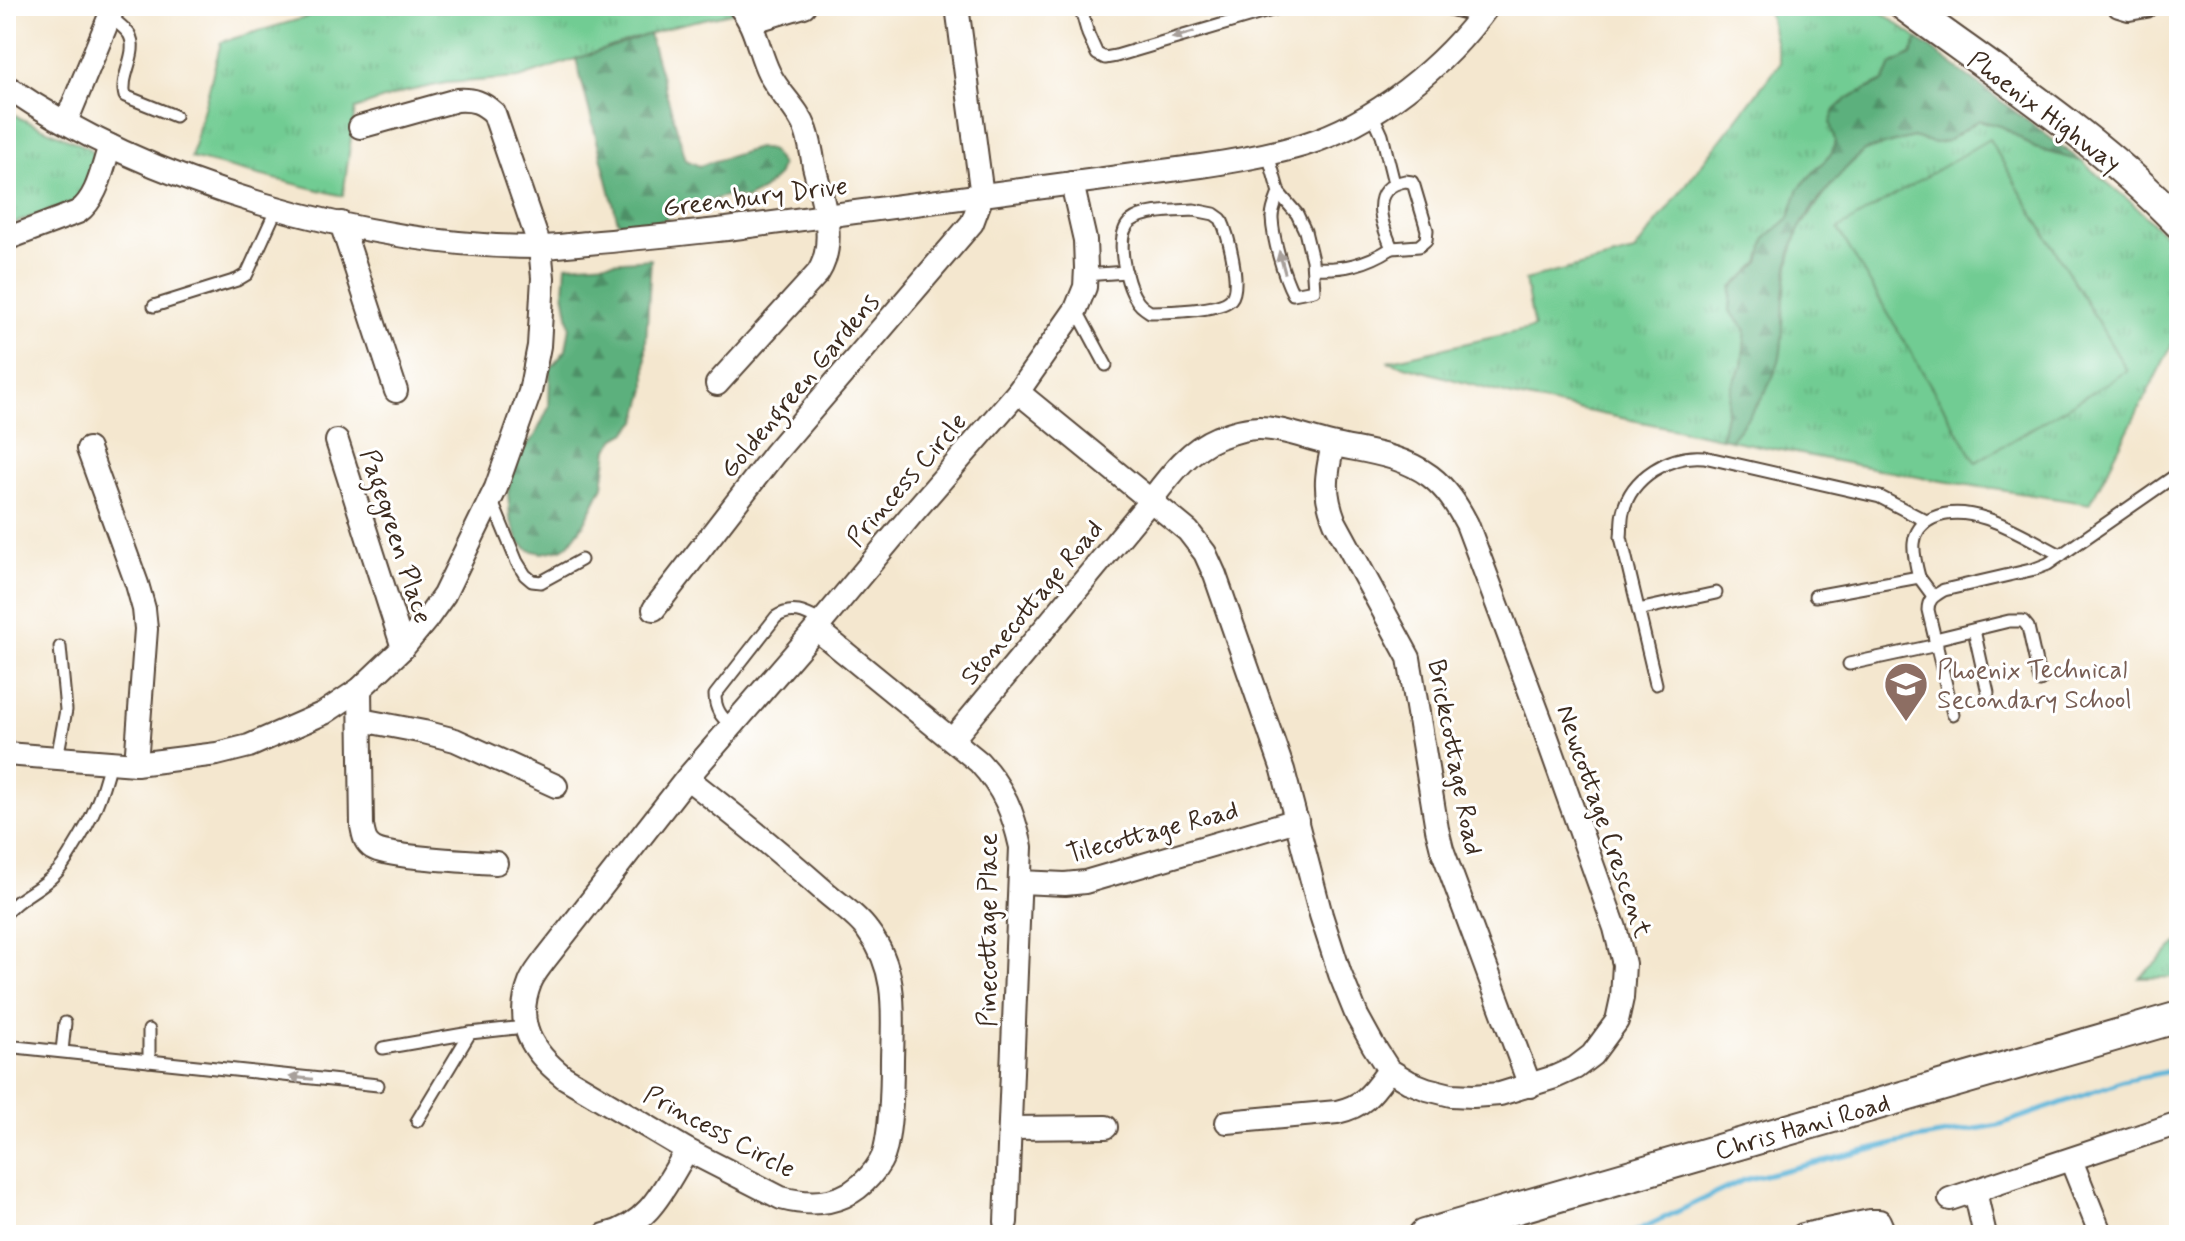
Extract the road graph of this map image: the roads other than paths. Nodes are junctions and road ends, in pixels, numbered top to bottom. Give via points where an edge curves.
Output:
1 (804, 6) edge
2 (957, 6) edge
3 (1080, 6) edge
4 (1285, 6) edge
5 (1438, 6) edge
6 (1905, 6) edge
7 (2119, 6) edge
8 (2146, 6) edge
9 (112, 11) edge
10 (1484, 12) edge
11 (744, 14) edge
12 (6, 86) edge
13 (1372, 113) junction
14 (175, 116) dead end
15 (66, 122) junction
16 (360, 127) dead end
17 (110, 146) junction
18 (1268, 154) junction
19 (1072, 183) junction
20 (1394, 183) junction
21 (1279, 193) junction
22 (982, 196) junction
23 (277, 208) junction
24 (826, 215) junction
25 (341, 223) junction
26 (2179, 223) edge
27 (6, 239) edge
28 (540, 247) junction
29 (1392, 248) junction
30 (1313, 268) junction
31 (1126, 272) junction
32 (1085, 275) junction
33 (154, 306) dead end
34 (1076, 309) junction
35 (1106, 365) dead end
36 (717, 384) dead end
37 (396, 391) dead end
38 (1018, 392) junction
39 (337, 441) dead end
40 (1333, 445) junction
41 (88, 449) dead end
42 (2179, 473) edge
43 (491, 498) junction
44 (1151, 500) junction
45 (1926, 521) junction
46 (2061, 555) junction
47 (581, 560) dead end
48 (1919, 577) junction
49 (1716, 593) dead end
50 (1815, 596) dead end
51 (1933, 596) junction
52 (654, 609) dead end
53 (1638, 610) junction
54 (819, 626) junction
55 (1974, 630) junction
56 (1936, 642) junction
57 (60, 647) dead end
58 (403, 648) junction
59 (1849, 664) dead end
60 (2040, 681) dead end
61 (1656, 684) dead end
62 (360, 689) junction
63 (1988, 693) dead end
64 (1953, 714) dead end
65 (361, 720) junction
66 (732, 726) junction
67 (953, 739) junction
68 (6, 754) edge
69 (57, 758) junction
70 (110, 762) junction
71 (136, 764) junction
72 (687, 778) junction
73 (556, 786) dead end
74 (1297, 820) junction
75 (496, 863) dead end
76 (1020, 882) junction
77 (6, 913) edge
78 (2179, 1017) edge
79 (65, 1023) dead end
80 (525, 1027) junction
81 (149, 1030) dead end
82 (470, 1033) junction
83 (6, 1046) edge
84 (383, 1048) dead end
85 (62, 1051) junction
86 (149, 1061) junction
87 (1389, 1070) junction
88 (378, 1085) dead end
89 (1530, 1086) junction
90 (417, 1121) dead end
91 (1227, 1122) dead end
92 (2179, 1123) edge
93 (1106, 1127) dead end
94 (1011, 1128) junction
95 (687, 1150) junction
96 (2071, 1160) junction
97 (1975, 1191) junction
98 (1950, 1199) dead end
99 (1006, 1222) dead end
100 (605, 1235) edge
101 (1424, 1235) edge
102 (1803, 1235) edge
103 (1885, 1235) edge
104 (1985, 1235) edge
105 (2101, 1235) edge

1 - 11 street
2 - 22 street
4 -> 3 lane via 1105,58 1097,54
5 - 10 lane
6 - 26 main road, Phoenix Highway via 2078,133
7 - 8 street
9 - 14 lane via 132,45 125,96
9 - 15 street
10 - 13 street, Greenbury Drive via 1416,83
11 - 24 street via 770,76 806,130
12 - 15 street, Greenbury Drive
13 - 18 street, Greenbury Drive via 1323,137
13 - 20 lane
15 - 17 street, Greenbury Drive
16 - 28 street via 457,100 484,104 494,113
17 - 23 street, Greenbury Drive
17 - 27 street via 86,206
18 - 19 street, Greenbury Drive
18 - 21 lane
19 - 22 street, Greenbury Drive
19 - 32 street, Princess Circle via 1085,240
20 - 29 lane via 1384,193 1380,216
20 - 29 lane via 1412,182 1427,235 1419,246
21 - 30 lane via 1303,226
30 -> 21 lane via 1314,290 1293,294 1272,219
22 - 24 street, Greenbury Drive
22 - 52 street, Goldengreen Gardens via 972,223 774,454
23 - 25 street, Greenbury Drive
23 - 33 lane via 247,274
24 - 28 street, Greenbury Drive
24 - 36 street via 824,264
25 - 28 street, Greenbury Drive via 416,237
25 - 37 street
28 - 43 street via 539,346 530,392
29 - 30 lane via 1355,265
31 - 31 lane via 1122,242 1130,221 1194,210 1221,219 1235,287 1227,303 1150,312 1136,299
31 - 32 lane
32 - 34 street, Princess Circle
34 - 35 lane
34 - 38 street, Princess Circle
38 - 44 street
38 - 54 street, Princess Circle
39 - 58 street, Pagegreen Place
40 - 44 street, Newcottage Crescent via 1260,428 1237,431 1184,459
40 - 89 street, Brickcottage Road via 1325,490 1328,505 1409,658 1442,849
40 - 89 street, Newcottage Crescent via 1404,462 1453,497 1473,538 1615,928 1624,964 1617,1021 1592,1055 1575,1068
41 - 71 street via 144,609
42 - 46 lane
43 - 47 lane via 517,562 532,581 541,582
43 - 58 street via 444,595
44 - 67 street, Stonecottage Road
44 - 74 street via 1205,553
45 - 46 lane via 1966,512
45 - 48 lane via 1912,543
45 - 53 lane via 1856,490 1704,457 1680,457 1653,470 1625,504 1621,537
46 - 51 lane via 2035,569
48 - 50 lane
48 - 51 lane
49 - 53 lane
51 - 56 lane via 1928,610
53 - 61 lane
54 - 66 street, Princess Circle
54 - 66 lane via 793,610 776,617 715,695 722,718
54 - 67 street, Pinecottage Place
55 - 56 lane
55 - 60 lane via 2023,621
55 - 63 lane
56 - 59 lane
56 - 64 lane
57 - 69 lane via 66,710
58 - 62 street
62 - 65 street
62 - 71 street via 324,713 249,746
65 - 73 street via 455,740
65 - 75 street via 362,826 370,846 388,853
66 - 72 street, Princess Circle
67 - 76 street, Pinecottage Place via 996,780 1006,799 1021,847
68 - 69 street
69 - 70 street
70 - 71 street
70 - 77 lane via 93,816 65,862
72 - 80 street, Princess Circle via 530,982
72 - 95 street, Princess Circle via 868,929 893,992 885,1151 859,1189 822,1202 796,1202
74 - 76 street, Tilecottage Road via 1085,882
74 - 87 street via 1340,974
76 - 94 street, Pinecottage Place
78 - 101 main road, Chris Hani Road
79 - 85 lane
80 - 82 lane
80 - 95 street, Princess Circle via 549,1066
81 - 86 lane
82 - 84 lane
82 - 90 lane
83 - 85 lane
85 - 86 lane
88 -> 86 lane
87 - 89 street, Newcottage Crescent via 1451,1095 1500,1094
87 - 91 street via 1353,1109
92 - 96 street
93 - 94 street
94 - 99 street, Pinecottage Place
95 - 100 street via 643,1216 627,1229
96 - 97 street
96 - 105 street
97 - 98 street
97 - 104 street
102 - 103 street via 1870,1221 1879,1221

